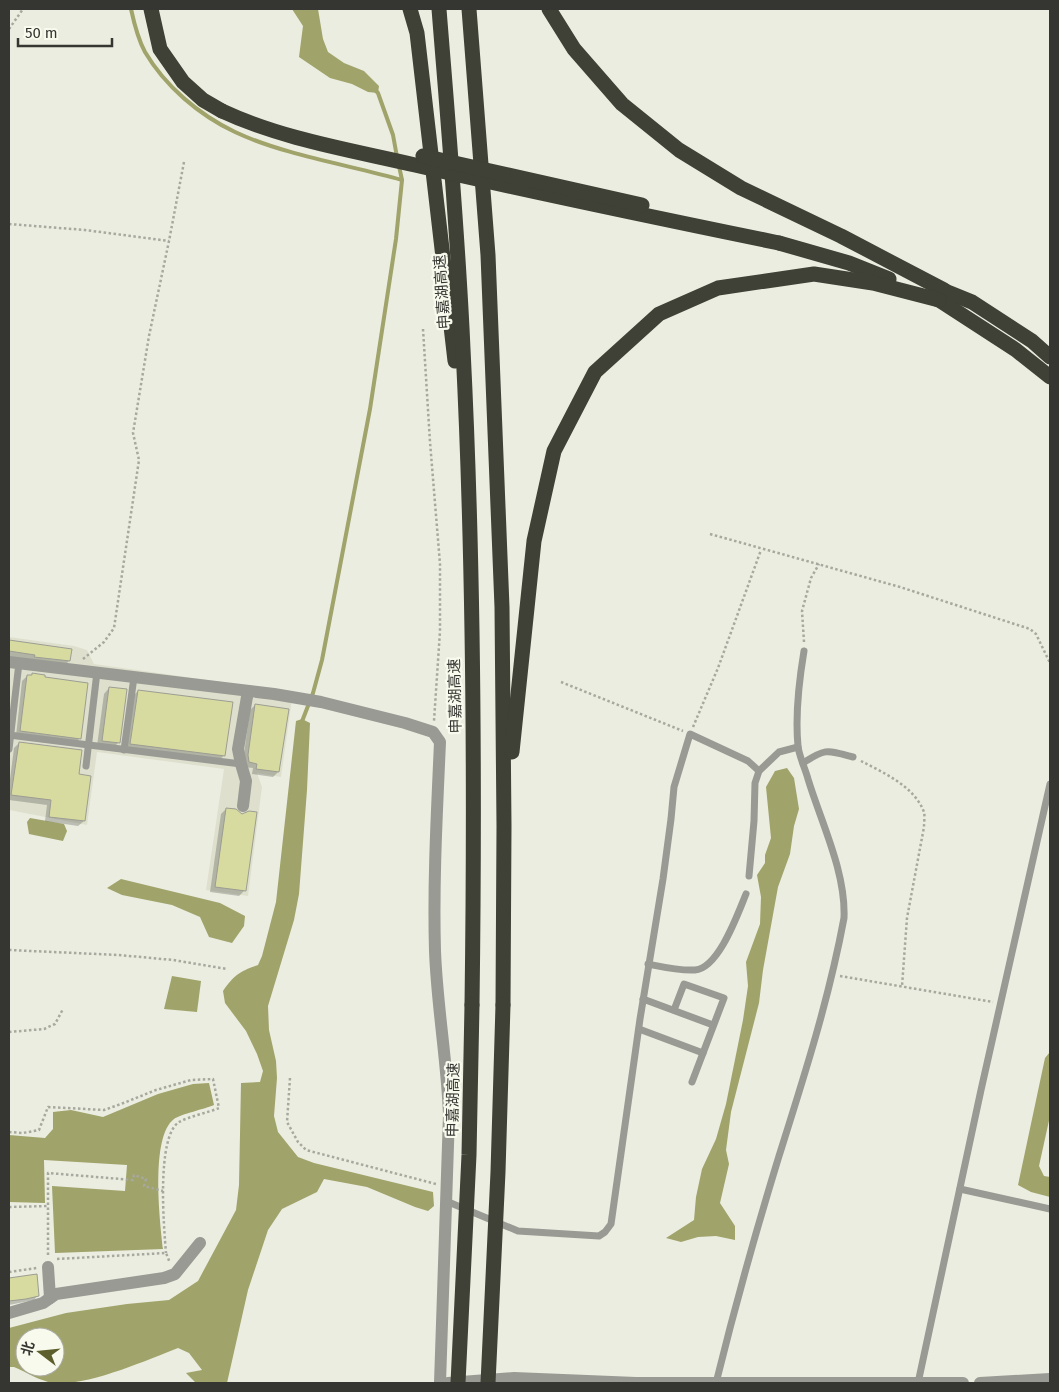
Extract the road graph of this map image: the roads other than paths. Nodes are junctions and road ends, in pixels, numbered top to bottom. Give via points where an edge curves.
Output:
1 (151, 9) edge
2 (160, 9) edge
3 (410, 9) edge
4 (439, 9) edge
5 (469, 9) edge
6 (549, 9) edge
7 (225, 107) junction
8 (941, 295) junction
9 (1050, 357) edge
10 (1050, 377) edge
11 (469, 483) junction
12 (804, 651) road end
13 (14, 662) edge
14 (97, 672) junction
15 (134, 677) junction
16 (248, 691) junction
17 (10, 735) edge
18 (88, 745) junction
19 (798, 747) junction
20 (9, 749) edge
21 (124, 750) junction
22 (853, 757) road end
23 (803, 763) junction
24 (240, 764) junction
25 (86, 766) dead end
26 (759, 771) junction
27 (1050, 784) edge
28 (243, 806) dead end
29 (504, 826) junction
30 (749, 876) dead end
31 (746, 894) dead end
32 (648, 964) junction
33 (643, 999) junction
34 (674, 1010) junction
35 (713, 1025) junction
36 (639, 1029) junction
37 (703, 1053) junction
38 (692, 1082) dead end
39 (960, 1189) junction
40 (446, 1201) junction
41 (1050, 1209) edge
42 (200, 1242) dead end
43 (48, 1267) road end
44 (50, 1298) junction
45 (9, 1313) edge
46 (1050, 1379) edge
47 (442, 1383) edge
48 (458, 1383) edge
49 (488, 1383) edge
50 (636, 1383) edge
51 (716, 1383) edge
52 (918, 1383) edge
53 (963, 1383) edge
54 (980, 1383) edge

1 - 7 highway via 160,49 183,82 202,100
2 - 7 highway via 175,58
3 - 11 highway via 417,33
4 - 11 highway, 申嘉湖高速 via 463,347
5 - 29 highway via 488,255 495,410 502,607
6 - 8 highway via 574,49 622,104 679,150 741,188 841,236
7 - 8 highway, bridge via 305,130 779,239 823,246
8 - 9 highway via 972,302 1032,341
8 - 10 highway
8 - 29 highway via 814,274 718,288 659,314 595,372 554,451 534,541
11 - 48 highway, 申嘉湖高速, bridge via 474,826 472,1004 469,1155
12 - 19 lane
13 - 14 street
13 - 17 lane
14 - 15 street
14 - 18 lane
15 - 16 street
15 - 21 lane
16 - 24 street via 238,749
16 - 40 street via 322,702 405,723 433,732 440,742 435,951 449,1114
17 - 18 lane
17 - 20 lane
18 - 21 lane
18 - 25 lane
19 - 23 lane
19 - 26 lane via 779,752
21 - 24 lane
22 - 23 lane via 827,750
23 - 51 lane via 840,874 844,918 810,1057 736,1301
24 - 28 street via 246,781
26 - 30 lane via 755,783
26 - 32 lane via 748,761 690,734 674,787 663,880
27 - 39 lane
29 - 49 highway, bridge via 503,1005
31 - 32 lane via 730,934 707,966 697,970
32 - 33 lane
33 - 34 lane
33 - 36 lane
34 - 35 lane
34 - 35 lane via 684,984 724,998
35 - 37 lane
36 - 37 lane
36 - 40 lane via 611,1224 606,1232 599,1236 518,1231
37 - 38 lane
39 - 41 lane
39 - 52 lane
40 - 47 street
42 - 44 street via 175,1274 56,1294
43 - 44 street
44 - 45 street via 44,1303
46 - 54 street
47 - 50 street via 514,1378
50 - 51 street
51 - 52 street
52 - 53 street

